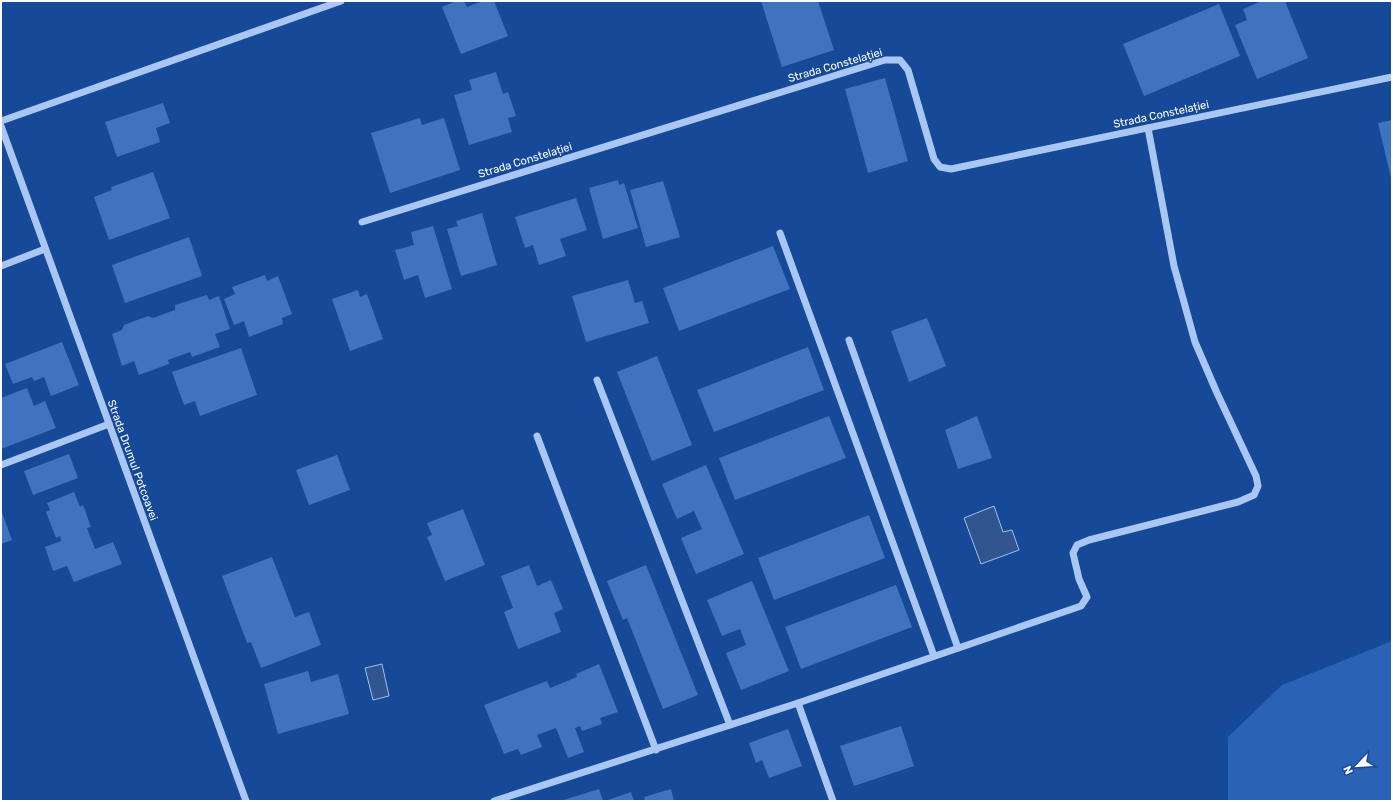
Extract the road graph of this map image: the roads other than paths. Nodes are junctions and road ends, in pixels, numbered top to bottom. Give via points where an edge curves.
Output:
1 (341, 1) edge
2 (1392, 77) edge
3 (1, 121) edge
4 (1, 126) edge
5 (1148, 128) junction
6 (362, 222) dead end
7 (780, 233) dead end
8 (45, 249) junction
9 (1, 266) edge
10 (849, 340) dead end
11 (597, 380) dead end
12 (109, 424) junction
13 (537, 436) dead end
14 (1, 465) edge
15 (958, 648) junction
16 (934, 656) junction
17 (798, 703) junction
18 (730, 725) junction
19 (656, 750) junction
20 (246, 801) edge
21 (494, 801) edge
22 (832, 801) edge

1 - 3 street
2 - 5 street, Strada Constelației
4 - 8 street, Strada Drumul Potcoavei
5 - 6 street, Strada Constelației via 951,169 940,167 934,159 908,70 900,60 885,60
5 - 15 street via 1174,266 1195,342 1216,394 1256,476 1258,486 1254,495 1238,502 1077,545 1073,553 1086,597 1081,606
7 - 16 street
8 - 9 street
8 - 12 street, Strada Drumul Potcoavei
10 - 15 street
11 - 18 street
12 - 14 street
12 - 20 street, Strada Drumul Potcoavei
13 - 19 street
15 - 16 street
16 - 17 street
17 - 18 street
17 - 22 street
18 - 19 street
19 - 21 street

